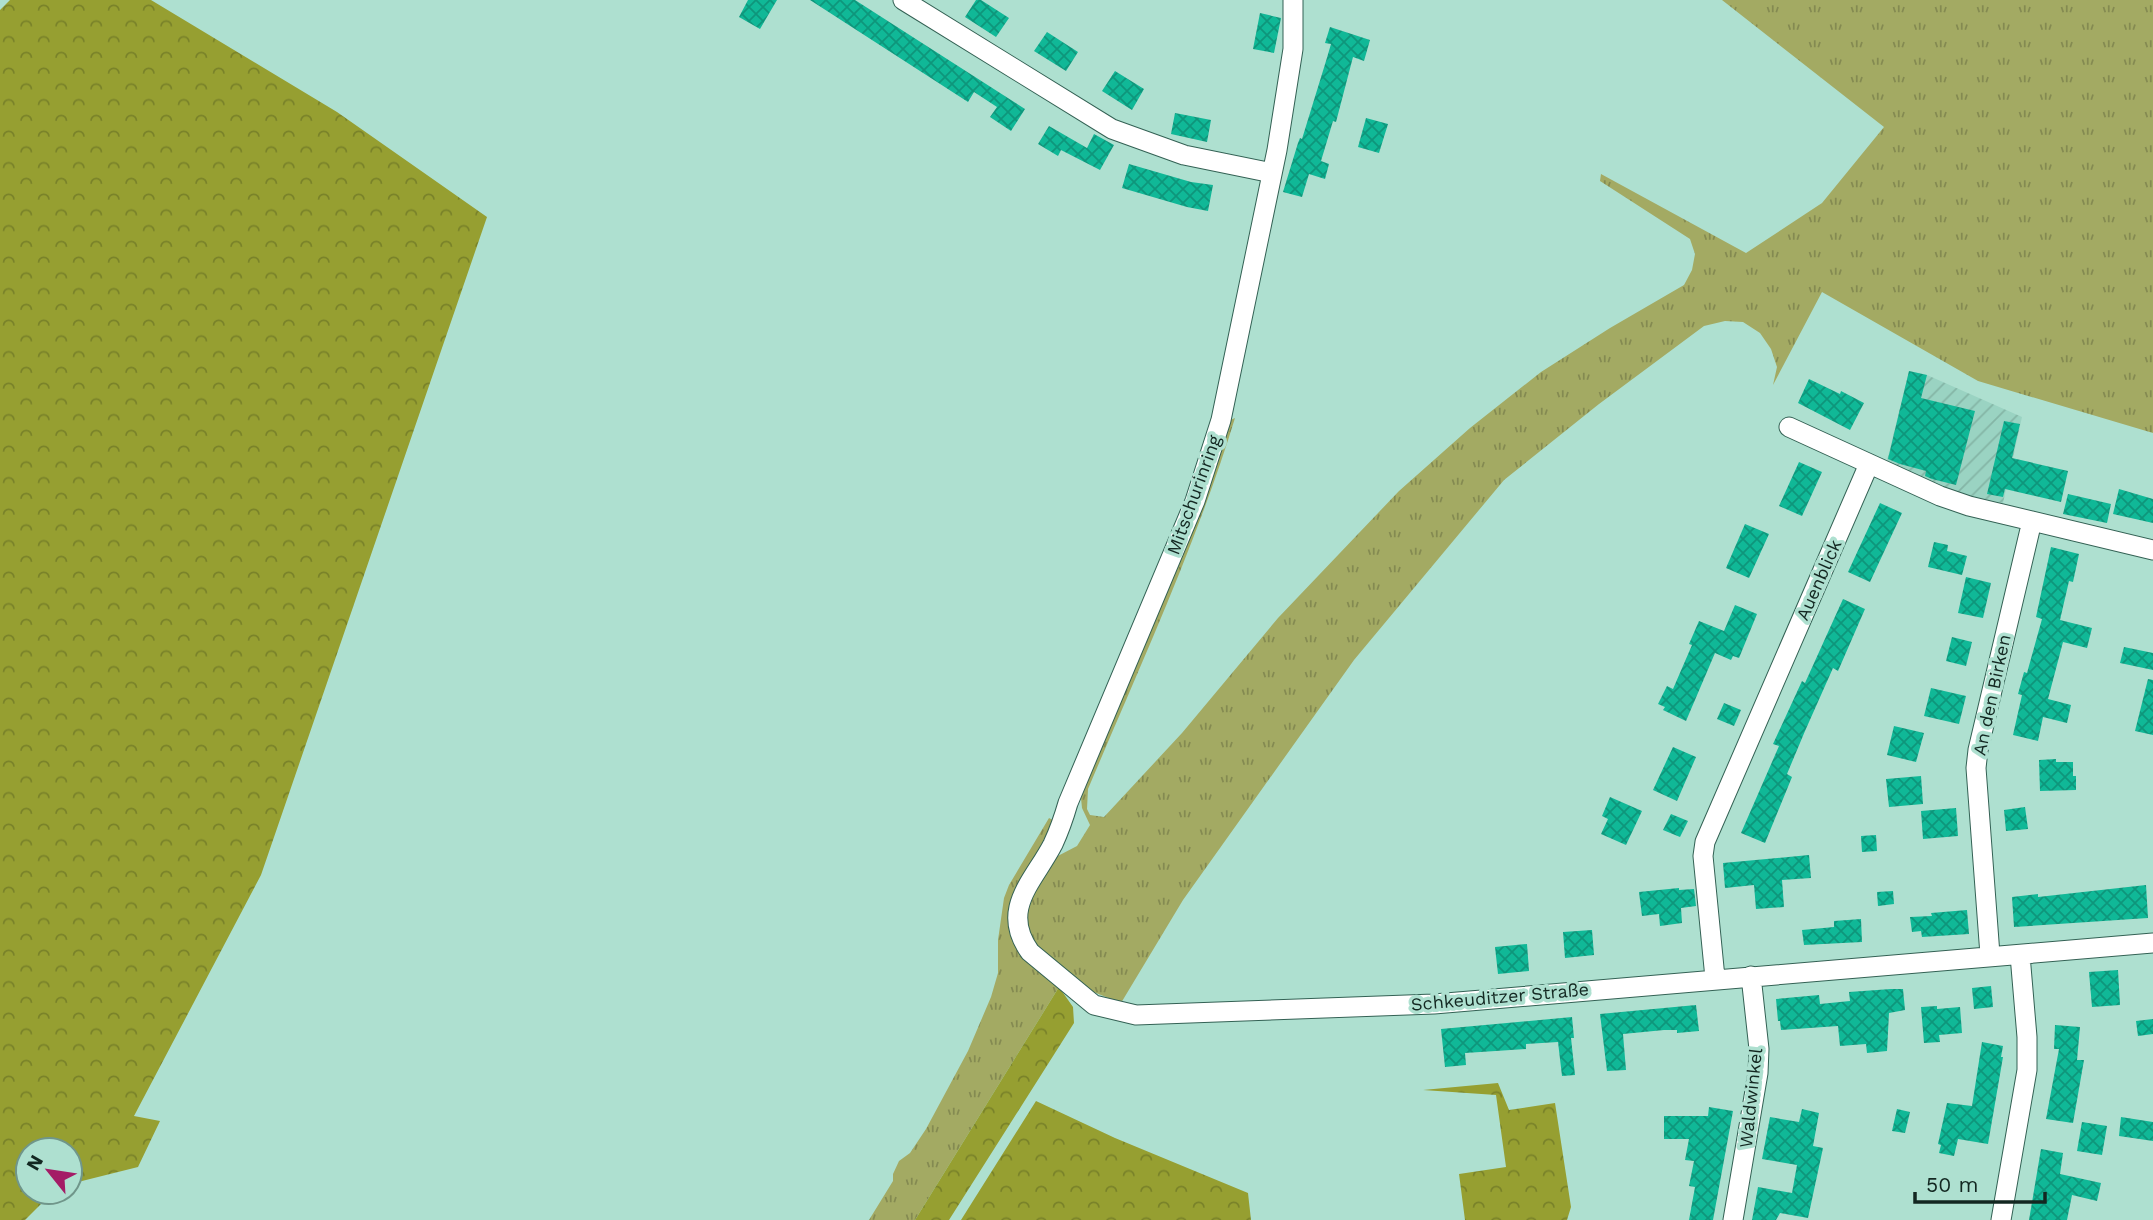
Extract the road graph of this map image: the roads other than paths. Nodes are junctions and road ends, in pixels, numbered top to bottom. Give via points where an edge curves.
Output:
1 (903, 0) edge
2 (1293, 0) edge
3 (1272, 173) junction
4 (1789, 427) dead end
5 (1869, 464) junction
6 (2032, 521) junction
7 (2153, 550) edge
8 (1068, 803) joint
9 (2153, 943) edge
10 (1990, 955) junction
11 (2020, 955) junction
12 (1751, 976) junction
13 (1715, 978) junction
14 (1733, 1220) edge
15 (2001, 1220) edge

1 - 3 street via 1111,129 1184,155
2 - 3 street, Mitschurinring via 1293,49
3 - 8 street, Mitschurinring via 1208,463
4 - 5 street
5 - 6 street via 1940,496
5 - 13 street, Auenblick via 1705,842
6 - 7 street
6 - 10 street, An den Birken via 1976,768
8 - 13 street, Schkeuditzer Straße via 1052,845 1020,901 1019,931 1037,959 1094,1005 1136,1015 1434,1004
9 - 11 street, Schkeuditzer Straße
10 - 11 street, Schkeuditzer Straße
10 - 12 street, Schkeuditzer Straße
11 - 15 street via 2027,1070
12 - 13 street, Schkeuditzer Straße
12 - 14 street, Waldwinkel via 1758,1073

